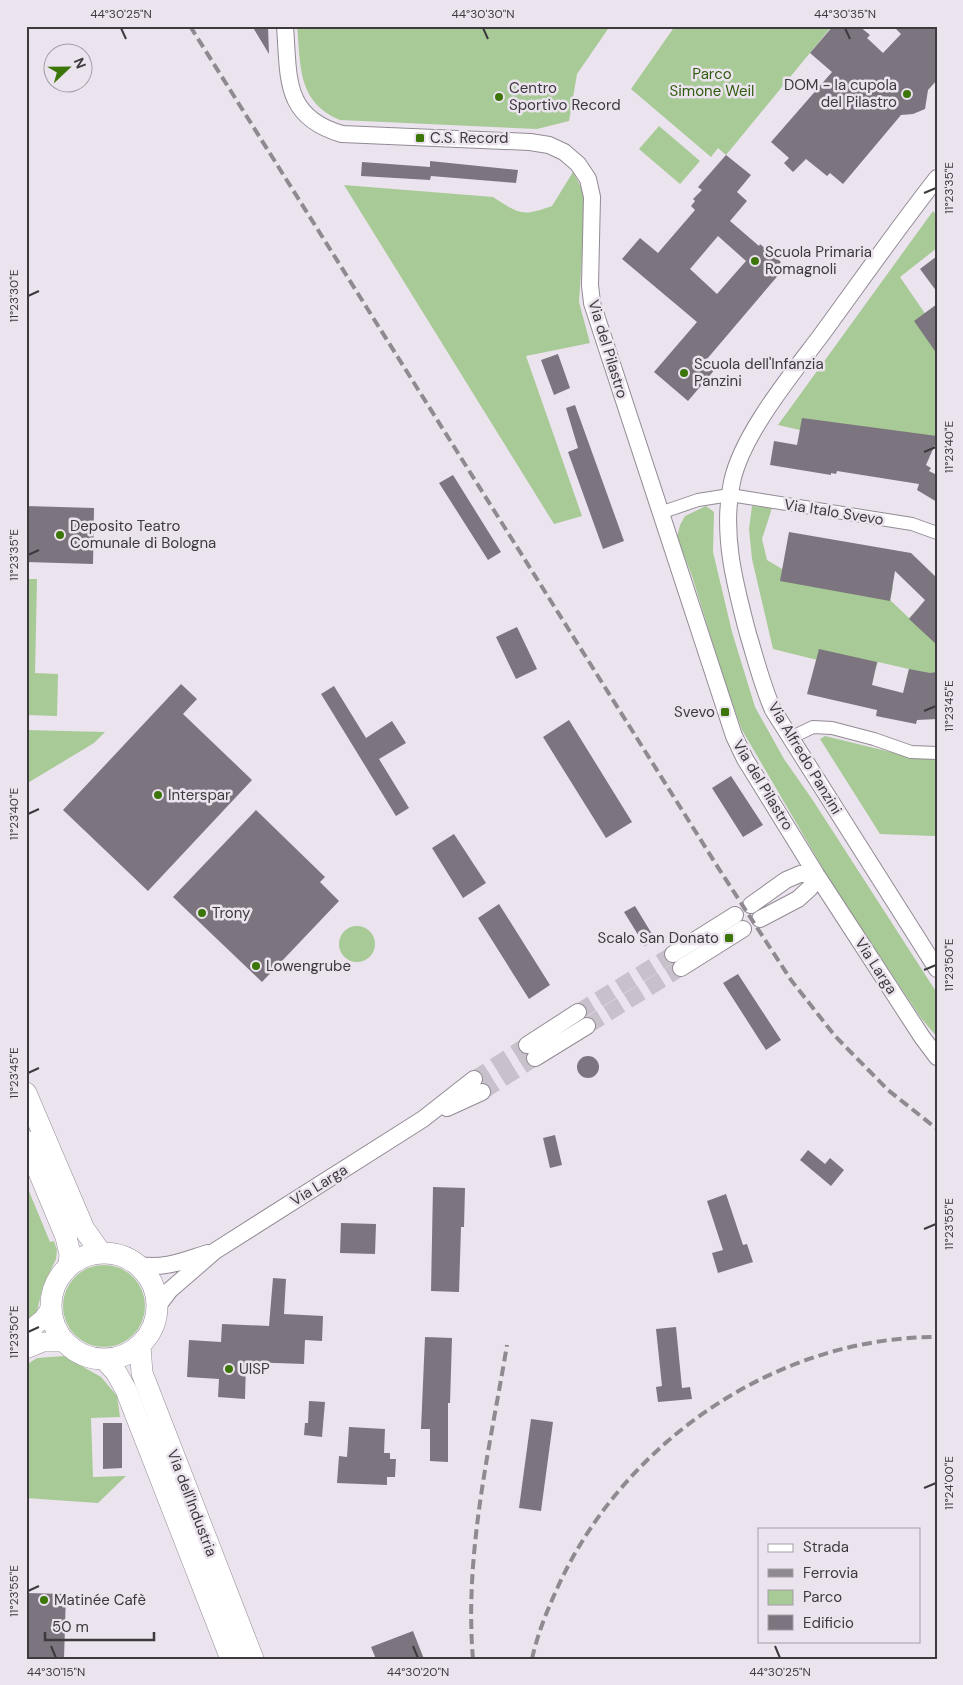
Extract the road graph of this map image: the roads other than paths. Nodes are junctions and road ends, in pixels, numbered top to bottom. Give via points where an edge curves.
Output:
1 (285, 26) edge
2 (934, 189) edge
3 (730, 495) junction
4 (659, 510) junction
5 (937, 532) edge
6 (790, 738) junction
7 (937, 753) edge
8 (816, 874) junction
9 (755, 912) dead end
10 (739, 922) dead end
11 (677, 960) tunnel mouth
12 (937, 969) edge
13 (583, 1019) tunnel mouth
14 (531, 1052) tunnel mouth
15 (937, 1056) edge
16 (478, 1086) tunnel mouth
17 (26, 1093) edge
18 (26, 1141) edge
19 (215, 1251) junction
20 (102, 1253) junction
21 (138, 1265) junction
22 (68, 1266) junction
23 (51, 1308) junction
24 (158, 1308) junction
25 (26, 1333) edge
26 (64, 1342) junction
27 (140, 1346) junction
28 (26, 1349) edge
29 (105, 1360) junction
30 (232, 1659) edge
31 (253, 1659) edge

1 - 4 street, Via del Pilastro via 292,95 300,110 326,129 342,134 530,142 549,145 578,164 588,179 592,197 592,303
2 - 3 street, Via Alfredo Panzini via 765,413 747,442 732,480
3 - 4 street
3 - 5 street, Via Italo Svevo via 912,524
3 - 6 street, Via Alfredo Panzini via 728,534 739,600 763,686
4 - 8 street, Via del Pilastro via 734,736
6 - 7 street via 813,727 832,728 911,752
6 - 12 street, Via Alfredo Panzini
8 - 9 street via 800,874 786,880
8 - 15 street, Via Larga
10 - 11 street
13 - 14 street
16 - 19 street, Via Larga
17 - 20 main road via 84,1229
18 - 22 main road via 66,1237 70,1254
19 - 21 street, Via Larga via 166,1266
19 - 24 street, Via Larga via 170,1290
20 - 21 main road via 127,1258
20 - 22 main road via 84,1256
21 - 24 main road via 152,1284
22 - 23 main road via 55,1285
23 - 25 main road
23 - 26 main road via 52,1320
24 - 27 main road via 151,1332
26 - 28 main road via 43,1342
26 - 29 main road via 82,1355
27 - 29 main road via 124,1356
27 - 31 main road, Via dell'Industria via 142,1373
29 - 30 main road, Via dell'Industria via 126,1390

